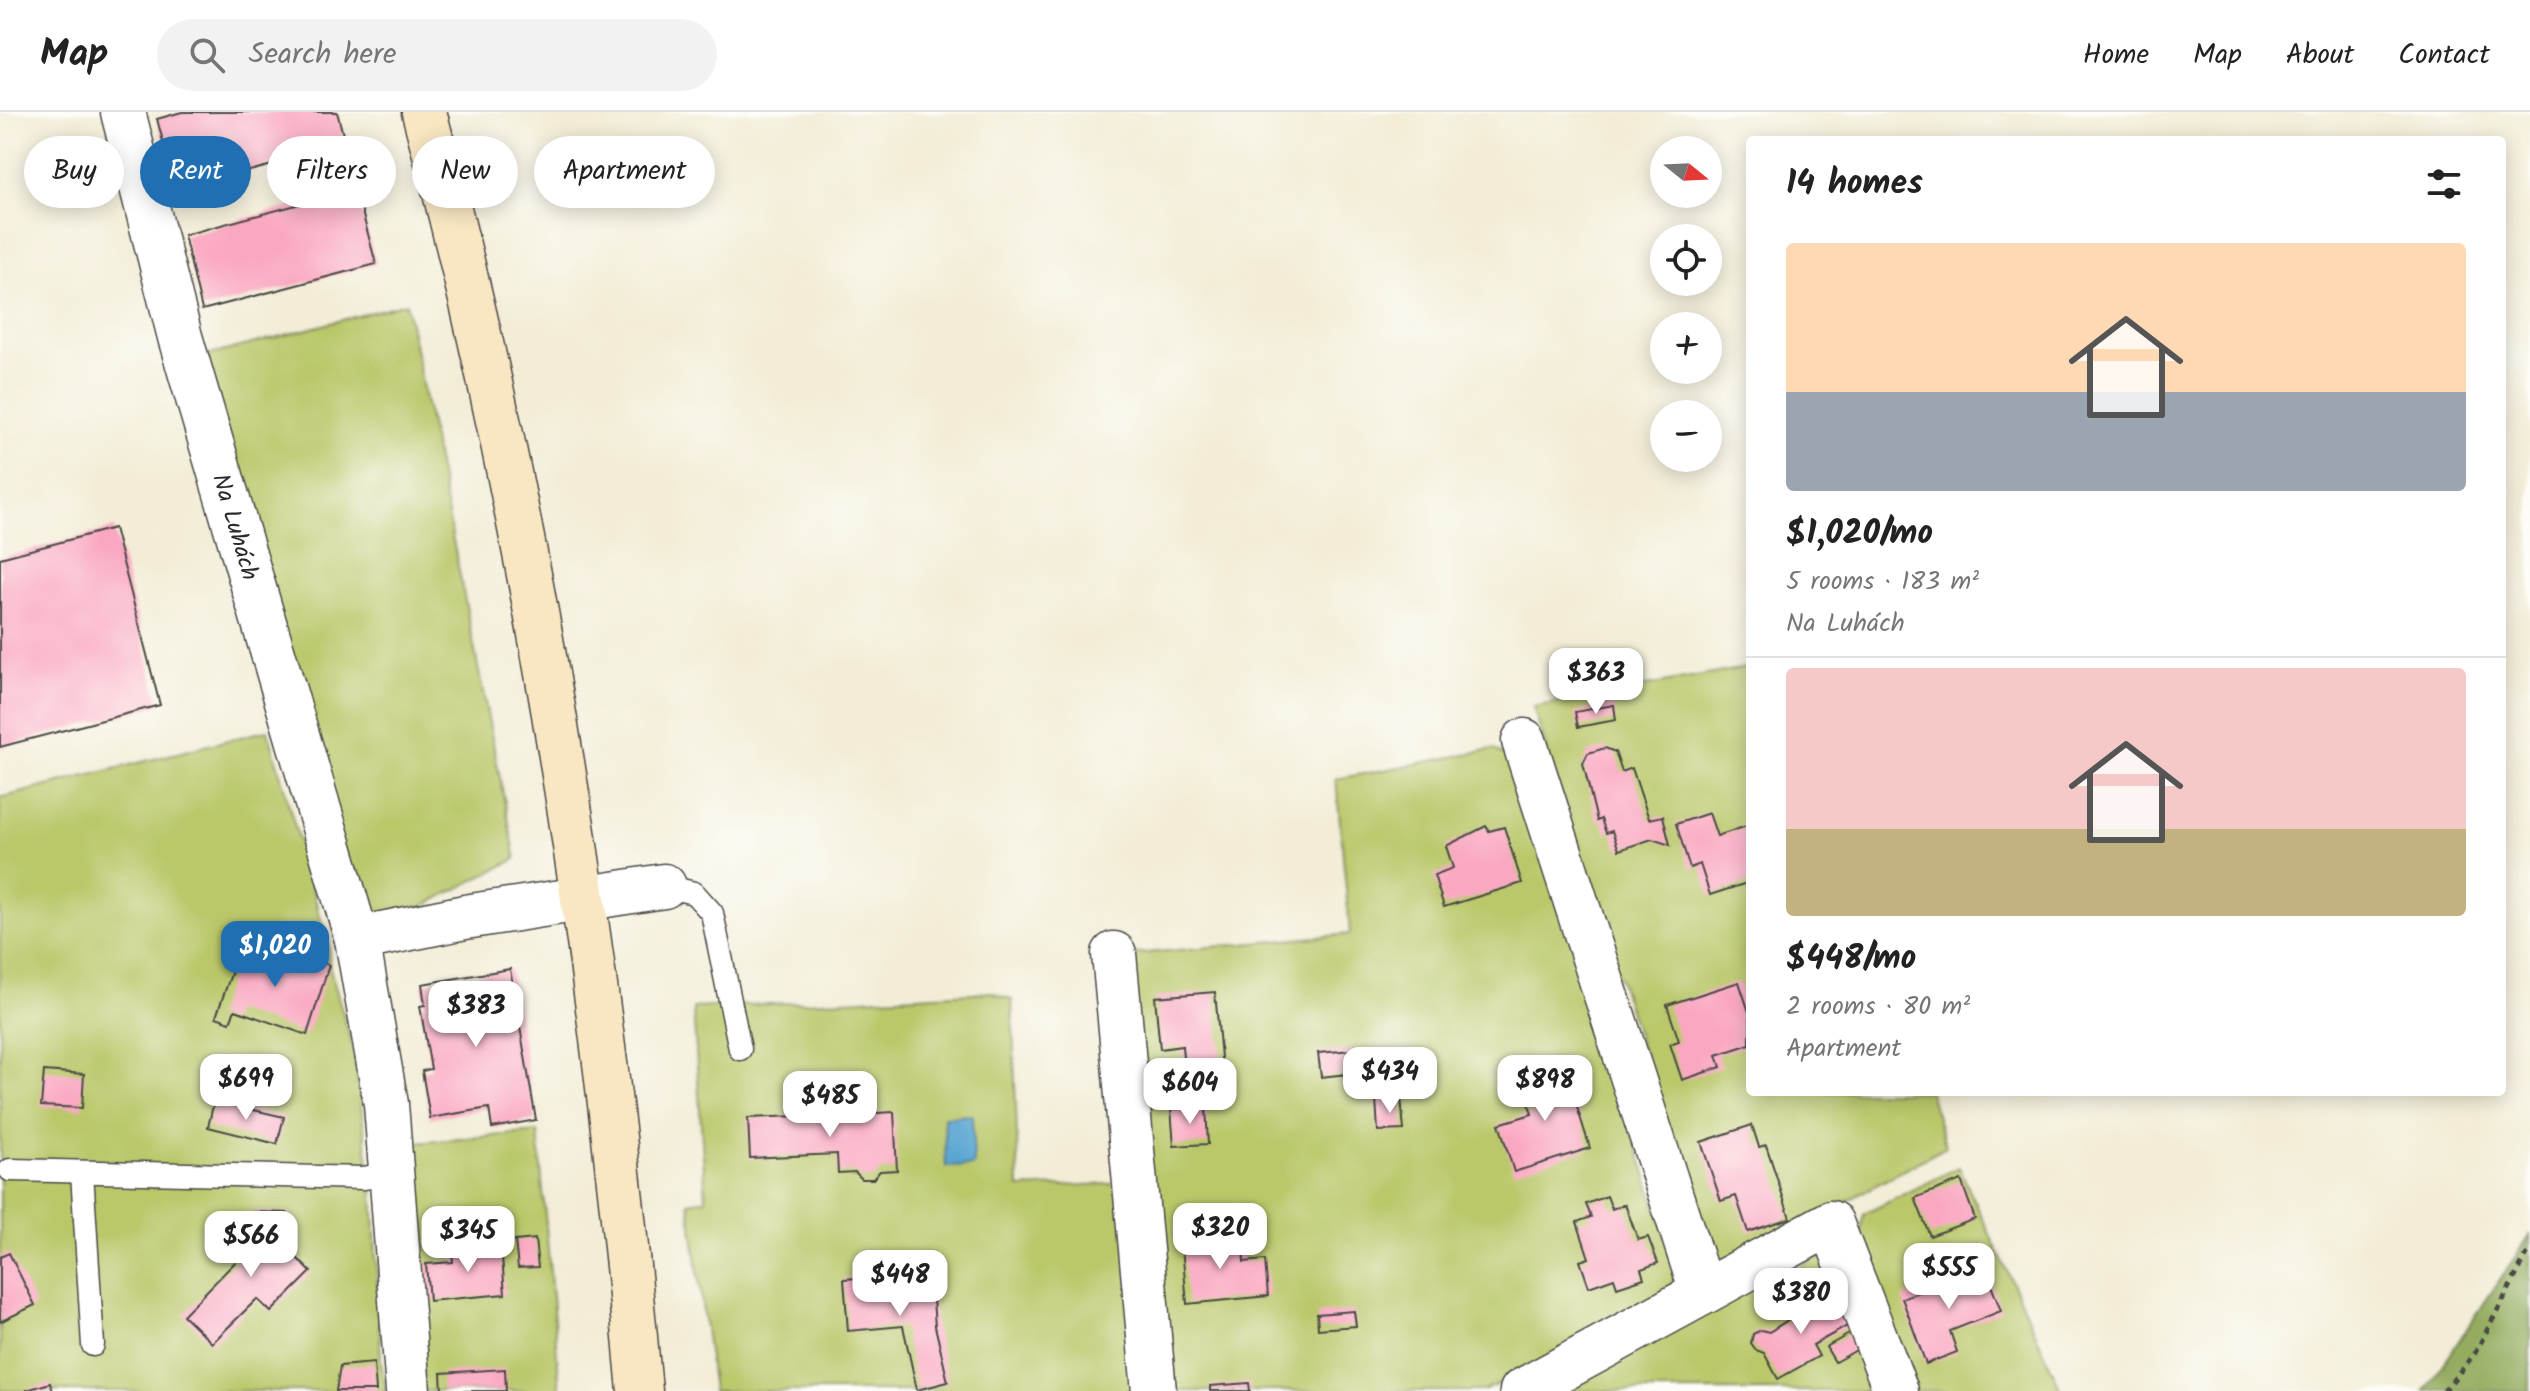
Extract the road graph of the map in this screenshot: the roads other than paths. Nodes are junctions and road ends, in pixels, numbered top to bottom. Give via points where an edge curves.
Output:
1 (123, 112) edge
2 (424, 112) edge
3 (1524, 741) dead end
4 (664, 886) joint
5 (584, 900) junction
6 (357, 939) junction
7 (1114, 954) dead end
8 (740, 1049) dead end
9 (10, 1170) dead end
10 (82, 1173) junction
11 (392, 1174) junction
12 (1702, 1292) junction
13 (93, 1345) dead end
14 (408, 1391) edge
15 (640, 1391) edge
16 (1154, 1391) edge
17 (1522, 1391) edge
18 (1896, 1391) edge

1 - 6 street, Na Luhách via 180,337
2 - 5 main road via 512,490
3 - 12 street
4 - 5 street
4 - 8 lane via 694,893 712,913
5 - 6 street
5 - 15 main road
6 - 11 street, Na Luhách via 377,1039
7 - 16 street
9 - 10 lane
10 - 11 lane via 363,1178
10 - 13 lane
11 - 14 street, Na Luhách
12 - 17 street
12 - 18 street via 1831,1223

